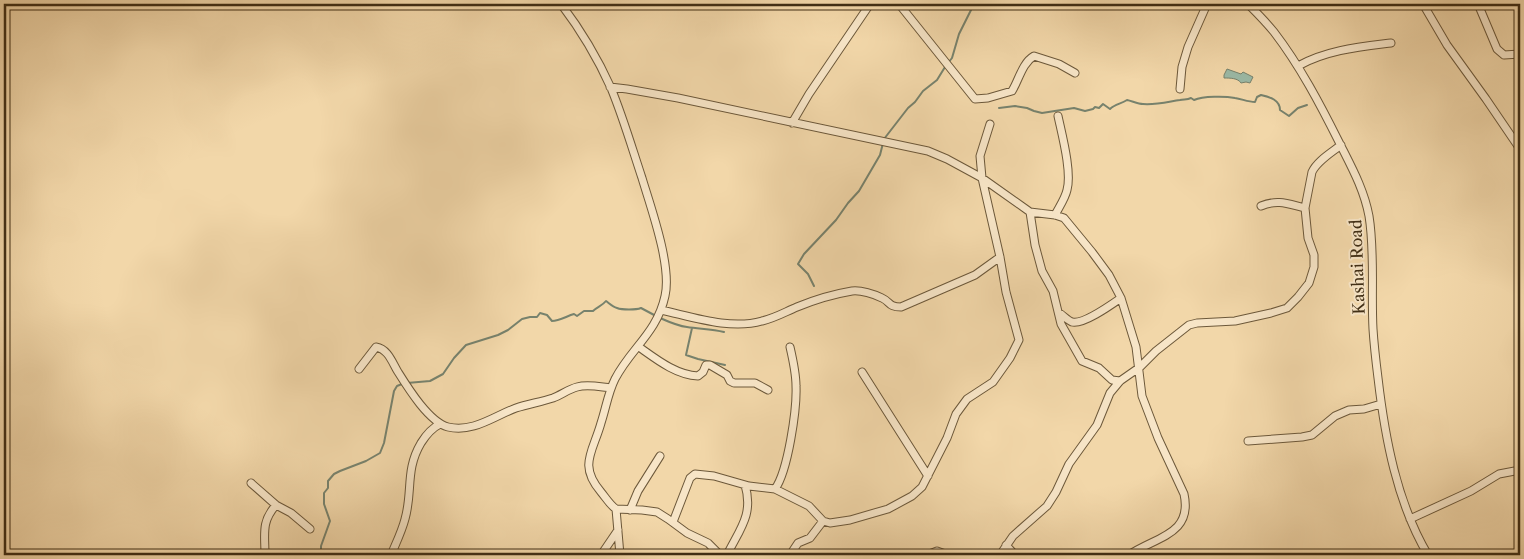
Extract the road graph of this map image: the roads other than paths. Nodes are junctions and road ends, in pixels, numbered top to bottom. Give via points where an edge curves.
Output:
1 (561, 4) edge
2 (870, 4) edge
3 (899, 4) edge
4 (1207, 4) edge
5 (1248, 4) edge
6 (1423, 4) edge
7 (1478, 4) edge
8 (1391, 43) dead end
9 (1520, 54) edge
10 (1298, 66) junction
11 (1076, 74) dead end
12 (610, 87) junction
13 (1180, 89) dead end
14 (1058, 116) dead end
15 (792, 123) junction
16 (990, 124) dead end
17 (1341, 145) junction
18 (1520, 149) edge
19 (982, 178) junction
20 (1261, 206) dead end
21 (1305, 208) junction
22 (1030, 212) junction
23 (1055, 215) junction
24 (1000, 257) junction
25 (1121, 298) junction
26 (661, 310) junction
27 (1058, 313) junction
28 (639, 347) junction
29 (790, 347) dead end
30 (1140, 368) junction
31 (359, 369) dead end
32 (862, 372) dead end
33 (1120, 381) junction
34 (611, 388) junction
35 (768, 390) dead end
36 (1381, 404) junction
37 (440, 424) junction
38 (1248, 441) dead end
39 (660, 456) dead end
40 (1520, 470) edge
41 (928, 476) junction
42 (251, 483) dead end
43 (745, 485) junction
44 (775, 489) junction
45 (276, 505) junction
46 (616, 509) junction
47 (630, 510) junction
48 (1410, 519) junction
49 (823, 521) junction
50 (673, 522) junction
51 (310, 529) dead end
52 (618, 530) junction
53 (1006, 545) junction
54 (265, 555) edge
55 (392, 555) edge
56 (601, 555) edge
57 (620, 555) edge
58 (720, 555) edge
59 (727, 555) edge
60 (790, 555) edge
61 (927, 555) edge
62 (948, 555) edge
63 (1000, 555) edge
64 (1015, 555) edge
65 (1129, 555) edge
66 (1428, 555) edge

1 - 12 street via 586,41
2 - 15 street
3 - 11 street via 975,99 1012,91 1031,56 1059,64
4 - 13 street via 1188,47
5 - 10 street, Kashai Road
6 - 18 street via 1447,45
7 - 9 street via 1497,49 1504,55
8 - 10 street via 1349,48
10 - 17 street, Kashai Road
12 - 15 street
12 - 26 street via 655,218 663,252 667,281
14 - 23 street via 1068,183
15 - 19 street via 928,151
16 - 19 street via 980,156
17 - 21 street via 1314,168
17 - 36 street, Kashai Road via 1355,172 1369,214 1373,330
19 - 22 street
19 - 24 street
20 - 21 street via 1276,202
21 - 30 street via 1314,267 1309,282 1292,304 1245,319 1192,324
22 - 23 street
22 - 27 street via 1042,271 1053,291
23 - 25 street via 1064,218 1092,252
24 - 26 street via 974,275 901,307 854,291 746,324 710,321
24 - 41 street via 1019,340 993,382 967,399 956,414
25 - 27 street via 1078,322
25 - 30 street
26 - 28 street
27 - 33 street via 1080,358 1099,368 1112,380
28 - 34 street
28 - 35 street via 686,374 698,376 710,364 734,384 751,383
29 - 44 street via 796,376 796,399 784,467
30 - 33 street
30 - 65 street via 1142,396 1186,502 1179,526
31 - 37 street via 376,346 384,350 416,399
32 - 41 street
33 - 53 street via 1110,393 1097,425 1069,464 1048,506
34 - 37 street via 577,387 517,407 477,425 451,428
34 - 46 street via 588,462 590,478
36 - 38 street via 1335,416 1312,435
36 - 48 street, Kashai Road via 1392,458
37 - 55 street via 427,434 412,462 406,519
39 - 47 street
40 - 48 street via 1499,474 1471,491
41 - 49 street via 916,492 888,509 839,522
42 - 45 street
43 - 44 street
43 - 50 street via 695,474 690,478
43 - 59 street via 749,502 747,514
44 - 49 street via 809,506
45 - 51 street
45 - 54 street via 266,522
46 - 47 street
46 - 52 street
47 - 50 street via 657,512
48 - 66 street, Kashai Road
49 - 60 street via 810,538 798,543
50 - 58 street via 708,543
52 - 56 street
52 - 57 street
53 - 63 street
53 - 64 street
61 - 62 street via 937,551

